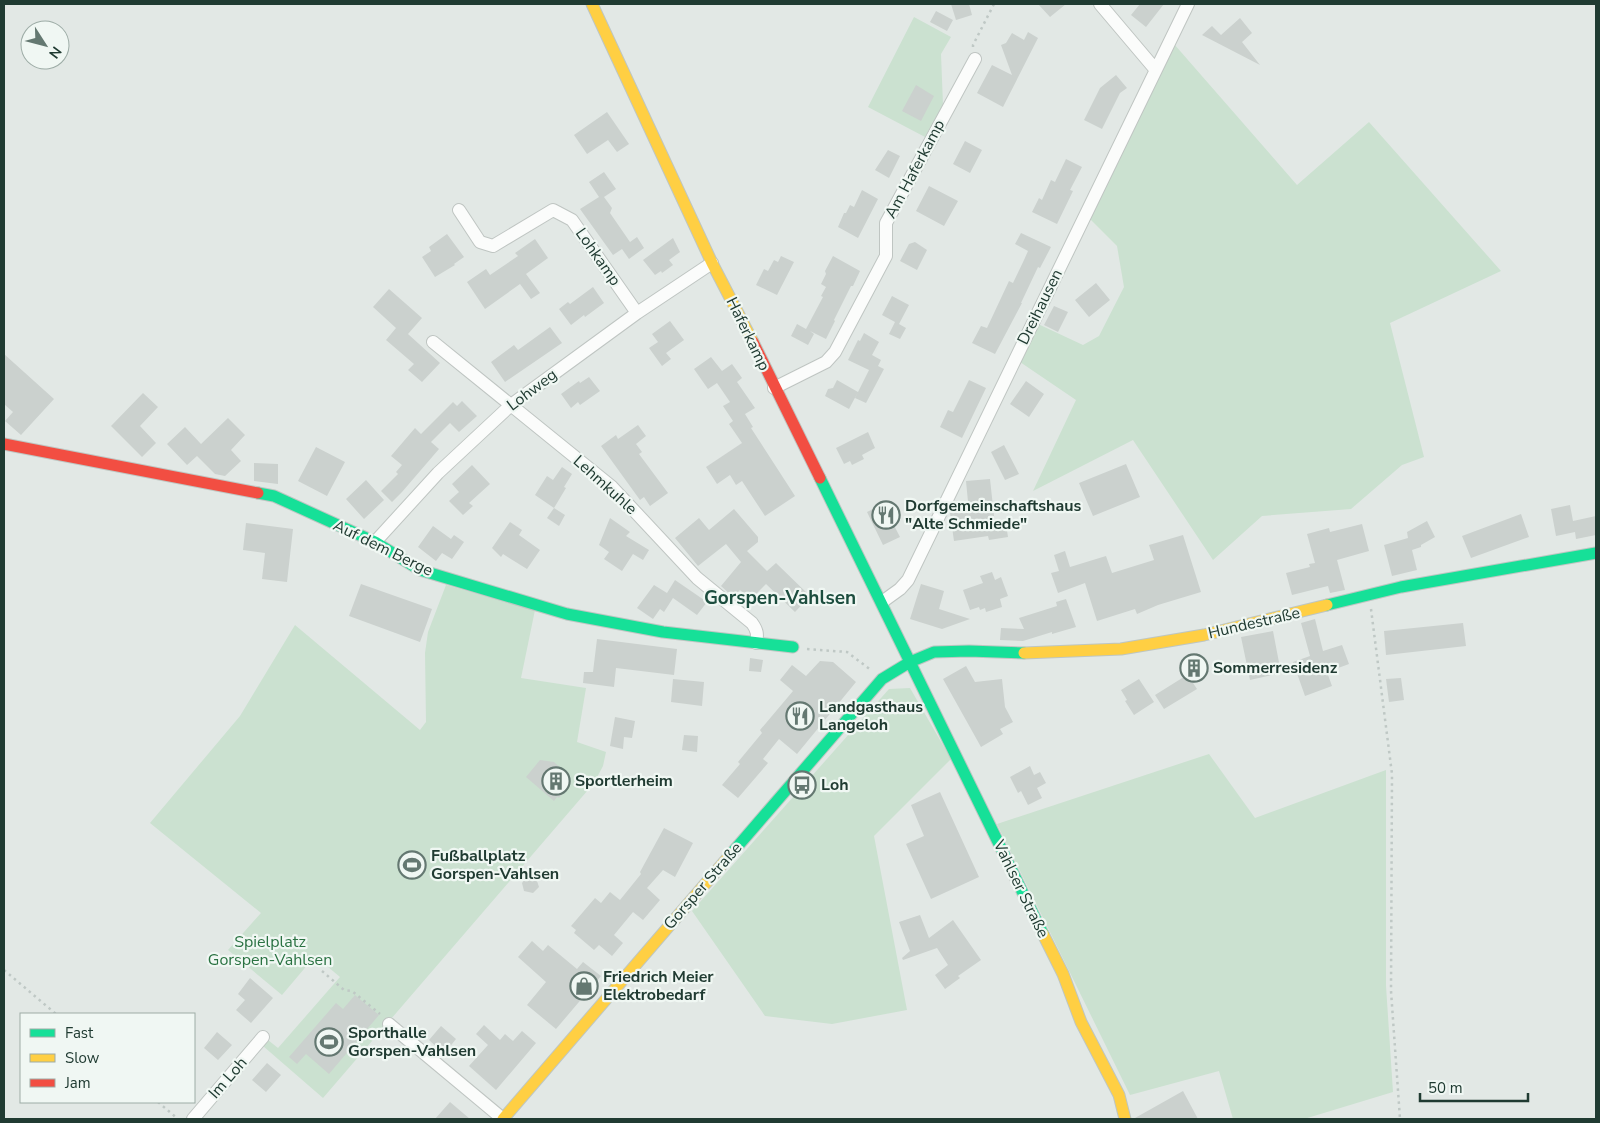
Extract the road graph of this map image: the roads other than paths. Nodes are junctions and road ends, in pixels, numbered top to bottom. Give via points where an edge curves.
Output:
1 (592, 4) edge
2 (1100, 4) edge
3 (1188, 4) edge
4 (975, 58) road end
5 (1156, 69) junction
6 (459, 210) dead end
7 (712, 263) junction
8 (637, 313) junction
9 (433, 342) dead end
10 (774, 388) junction
11 (511, 405) junction
12 (4, 444) edge
13 (375, 542) junction
14 (1596, 553) edge
15 (882, 602) junction
16 (756, 643) junction
17 (794, 647) road end
18 (910, 662) junction
19 (389, 1024) road end
20 (263, 1037) dead end
21 (193, 1119) edge
22 (503, 1119) edge
23 (1125, 1119) edge

1 - 7 street, Haferkamp
2 - 5 street
3 - 5 street, Dreihausen
4 - 10 street, Am Haferkamp via 886,223 886,256 835,352 826,362
5 - 15 street, Dreihausen via 908,580
6 - 8 street, Lohkamp via 480,242 493,246 553,210 572,220
7 - 8 street, Lohweg
7 - 10 street, Haferkamp
8 - 11 street, Lohweg
9 - 11 street, Lehmkuhle
10 - 15 street, Haferkamp
11 - 13 street, Lohweg via 438,473
11 - 16 street, Lehmkuhle via 612,487 697,578 752,623 758,634
12 - 13 street, Auf dem Berge via 274,496
13 - 16 street, Auf dem Berge via 420,570 567,614 663,632
14 - 18 street, Hundestraße via 1401,588 1204,635 1121,649 1041,653 934,652
15 - 18 street, Haferkamp
16 - 17 street, Auf dem Berge
18 - 22 street, Gorsper Straße via 882,679
18 - 23 street, Vahlser Straße via 1063,974 1081,1022 1119,1095
19 - 22 street
20 - 21 street, Im Loh

